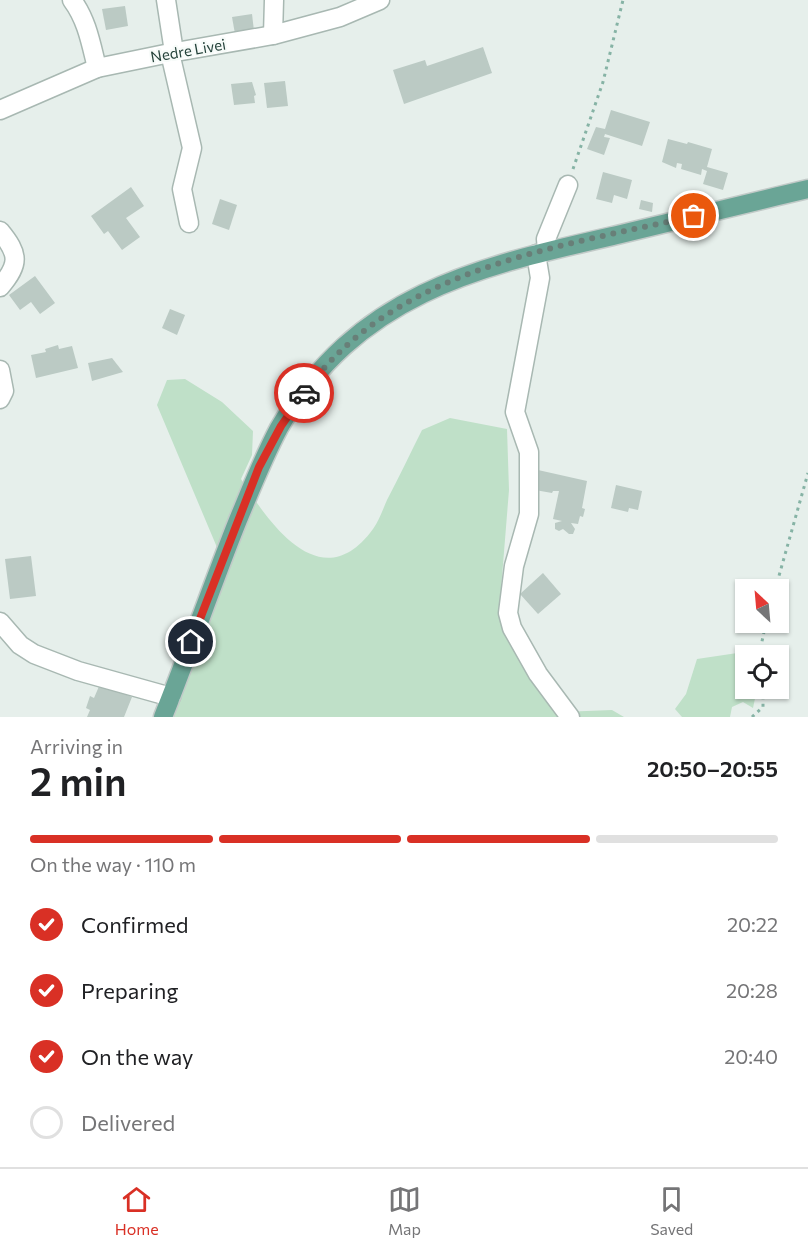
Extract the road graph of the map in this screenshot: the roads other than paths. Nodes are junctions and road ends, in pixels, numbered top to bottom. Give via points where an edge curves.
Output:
1 (72, 0) edge
2 (166, 0) edge
3 (274, 0) edge
4 (380, 0) edge
5 (273, 35) junction
6 (172, 52) junction
7 (97, 68) junction
8 (0, 110) edge
9 (568, 185) road end
10 (808, 189) edge
11 (189, 223) dead end
12 (0, 231) edge
13 (541, 252) junction
14 (0, 287) edge
15 (0, 370) edge
16 (0, 399) edge
17 (0, 622) edge
18 (171, 696) junction
19 (163, 717) edge
20 (570, 717) edge

1 - 7 street via 80,10
2 - 6 street
3 - 5 street
4 - 5 street, Nedre Livei via 340,17
5 - 6 street, Nedre Livei
6 - 7 street, Nedre Livei
6 - 11 street via 192,148 182,189
7 - 8 street, Nedre Livei
9 - 13 street
10 - 13 main road
12 - 14 street via 16,254 9,277
13 - 18 main road via 462,276 425,292 390,311 323,368 281,426 259,467
13 - 20 street via 540,278 515,411 529,452 529,514 514,566 508,613 534,667
15 - 16 street via 4,391
17 - 18 street via 20,645 34,654 78,671
18 - 19 main road

